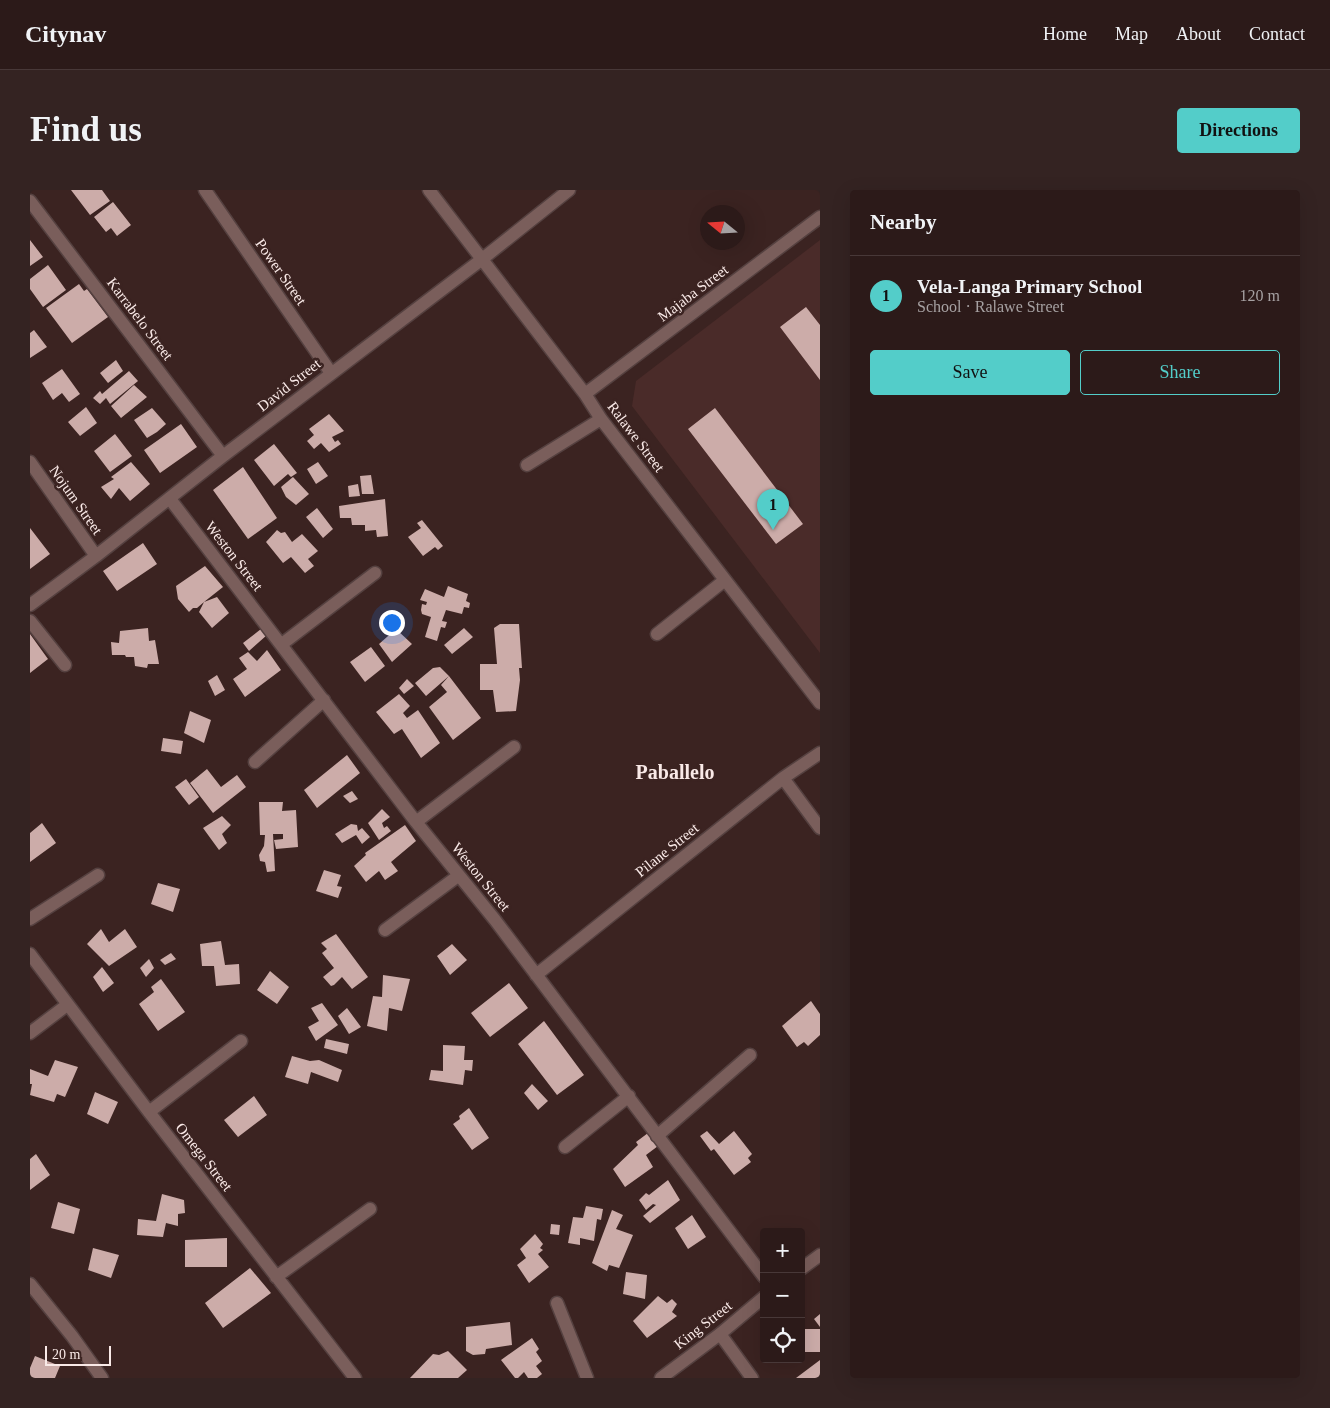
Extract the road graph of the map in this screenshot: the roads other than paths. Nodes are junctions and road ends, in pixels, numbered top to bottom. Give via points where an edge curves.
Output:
1 (205, 190) edge
2 (429, 190) edge
3 (569, 190) edge
4 (30, 201) edge
5 (820, 217) edge
6 (481, 260) junction
7 (331, 373) junction
8 (585, 394) junction
9 (601, 419) junction
10 (223, 456) junction
11 (30, 462) edge
12 (527, 465) dead end
13 (170, 499) junction
14 (96, 556) junction
15 (375, 572) dead end
16 (725, 580) junction
17 (30, 605) edge
18 (30, 621) edge
19 (657, 634) dead end
20 (282, 644) junction
21 (65, 665) dead end
22 (324, 700) junction
23 (820, 702) edge
24 (514, 747) dead end
25 (820, 752) edge
26 (254, 762) dead end
27 (783, 778) junction
28 (416, 822) junction
29 (820, 828) edge
30 (98, 875) dead end
31 (458, 876) junction
32 (30, 919) edge
33 (385, 930) dead end
34 (30, 954) edge
35 (536, 975) junction
36 (67, 1005) junction
37 (30, 1033) edge
38 (241, 1041) dead end
39 (750, 1055) dead end
40 (628, 1096) junction
41 (149, 1112) junction
42 (657, 1136) junction
43 (565, 1147) dead end
44 (370, 1209) dead end
45 (820, 1255) edge
46 (805, 1266) edge
47 (761, 1273) edge
48 (276, 1277) junction
49 (30, 1284) edge
50 (760, 1301) edge
51 (557, 1303) dead end
52 (720, 1334) junction
53 (102, 1378) edge
54 (355, 1378) edge
55 (588, 1378) edge
56 (661, 1378) edge
57 (752, 1378) edge

1 - 7 street, Power Street
2 - 6 street, Ralawe Street
3 - 6 street, David Street
4 - 10 street, Karrabelo Street
5 - 8 street, Majaba Street
6 - 7 street, David Street
6 - 8 street, Ralawe Street
7 - 10 street, David Street
8 - 9 street, Ralawe Street
9 - 12 street
9 - 16 street, Ralawe Street
10 - 13 street, David Street
11 - 14 street, Nojum Street
13 - 14 street, David Street
13 - 20 street, Weston Street
14 - 17 street, David Street
15 - 20 street
16 - 19 street
16 - 23 street, Ralawe Street
18 - 21 street
20 - 22 street, Weston Street
22 - 26 street
22 - 28 street, Weston Street
24 - 28 street
25 - 27 street, Pilane Street
27 - 29 street
27 - 35 street, Pilane Street
28 - 31 street, Weston Street
30 - 32 street
31 - 33 street
31 - 35 street, Weston Street
34 - 36 street, Omega Street
35 - 40 street, Weston Street
36 - 37 street
36 - 41 street, Omega Street
38 - 41 street
39 - 42 street
40 - 42 street, Weston Street
40 - 43 street
41 - 48 street, Omega Street
42 - 47 street, Weston Street
44 - 48 street
45 - 46 street
48 - 54 street, Omega Street
49 - 53 street
50 - 52 street, King Street
51 - 55 street
52 - 56 street, King Street
52 - 57 street

